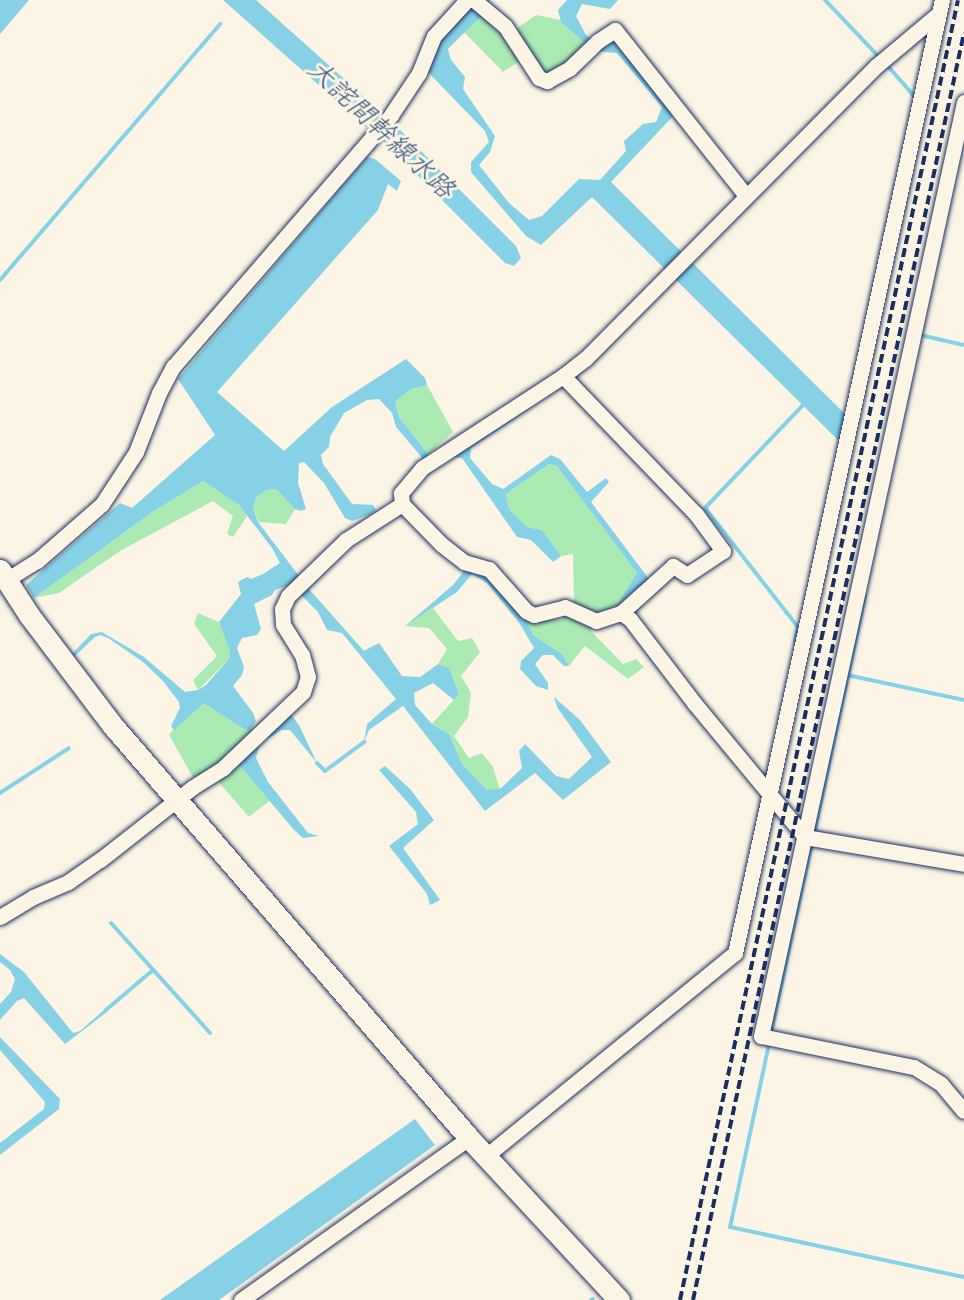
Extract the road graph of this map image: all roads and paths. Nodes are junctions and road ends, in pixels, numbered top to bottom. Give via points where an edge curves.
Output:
1 (467, 0) edge
2 (474, 0) edge
3 (940, 7) edge
4 (964, 102) edge
5 (959, 143) edge
6 (746, 196) junction
7 (563, 376) junction
8 (402, 504) junction
9 (3, 575) edge
10 (621, 613) junction
11 (770, 797) junction
12 (176, 800) junction
13 (805, 837) junction
14 (964, 864) edge
15 (0, 917) edge
16 (964, 1111) edge
17 (469, 1138) junction
18 (486, 1156) junction
19 (241, 1300) edge
20 (619, 1300) edge

1 - 9 street via 434,36 419,73 380,128 173,367 136,452 102,504 37,561
2 - 6 street via 505,26 538,78 547,81 570,68 615,30
3 - 6 street
3 - 11 street
4 - 5 street
5 - 13 street
6 - 7 street via 586,358
7 - 8 street via 422,468 401,493
7 - 10 street via 696,514 723,551 687,575 673,566
8 - 10 street via 464,562 489,569 534,615 566,607 596,621
8 - 12 street via 346,540 288,596 282,609 283,624 302,655 308,677 303,692 223,768
9 - 12 street via 113,726
10 - 11 street via 630,619
11 - 13 street
11 - 18 street via 735,953
12 - 15 street via 68,882
12 - 17 street
13 - 14 street
13 - 16 street via 761,1036 914,1067 941,1084
17 - 18 street
17 - 19 street
18 - 20 street

